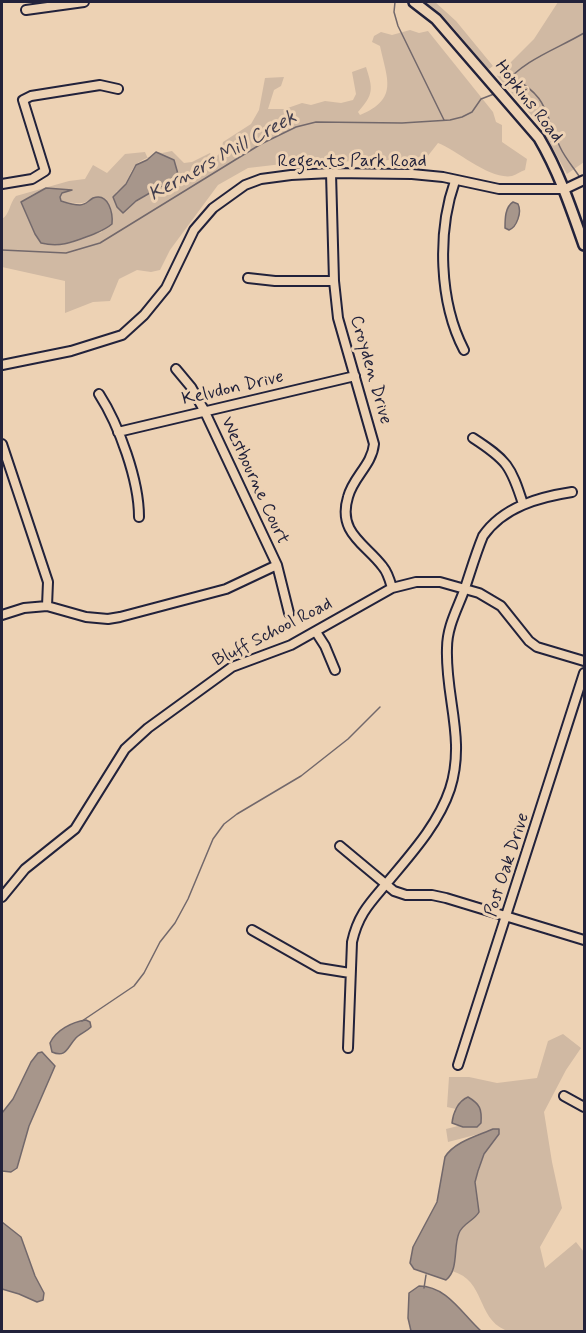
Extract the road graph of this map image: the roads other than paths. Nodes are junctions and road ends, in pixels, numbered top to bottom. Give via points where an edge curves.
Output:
1 (84, 2) edge
2 (414, 2) edge
3 (26, 10) dead end
4 (118, 89) dead end
5 (331, 173) junction
6 (585, 180) edge
7 (455, 181) junction
8 (2, 184) edge
9 (564, 189) junction
10 (585, 245) edge
11 (248, 278) dead end
12 (334, 281) junction
13 (464, 350) dead end
14 (2, 365) edge
15 (176, 369) dead end
16 (355, 376) junction
17 (99, 394) dead end
18 (204, 410) junction
19 (118, 432) junction
20 (473, 438) dead end
21 (2, 444) edge
22 (572, 492) dead end
23 (523, 504) junction
24 (139, 518) dead end
25 (277, 565) junction
26 (392, 588) junction
27 (465, 588) junction
28 (47, 606) junction
29 (289, 613) dead end
30 (2, 615) edge
31 (316, 632) junction
32 (585, 661) edge
33 (335, 670) dead end
34 (585, 673) edge
35 (340, 846) dead end
36 (386, 885) junction
37 (2, 897) edge
38 (507, 917) junction
39 (252, 930) dead end
40 (585, 940) edge
41 (350, 973) junction
42 (348, 1048) dead end
43 (458, 1065) dead end
44 (564, 1096) dead end
45 (585, 1107) edge

1 - 3 street
2 - 9 main road, Hopkins Road via 436,19 520,114 551,158
4 - 8 street via 100,85 23,100 45,171
5 - 7 street, Regents Park Road via 412,174
5 - 12 street, Croyden Drive
5 - 14 street, Regents Park Road via 261,179 220,201 194,230 160,296 122,334 71,351
6 - 9 street
7 - 9 street, Regents Park Road via 500,189
7 - 13 street via 446,212 442,258 452,323
9 - 10 main road, Hopkins Road
11 - 12 street
12 - 16 street, Croyden Drive via 338,318
15 - 18 street, Westbourne Court
16 - 18 street, Kelvdon Drive
16 - 26 street, Croyden Drive via 374,444 371,458 348,496 347,521 355,539 383,566
17 - 19 street
18 - 19 street, Kelvdon Drive
18 - 25 street, Westbourne Court
19 - 24 street via 134,475
20 - 23 street via 505,461
21 - 28 street via 48,582
22 - 23 street
23 - 27 street via 490,525
25 - 28 street via 226,589 120,617 86,617
25 - 29 street, Westbourne Court
26 - 27 street, Bluff School Road via 429,582
26 - 31 street, Bluff School Road
27 - 32 street, Bluff School Road via 501,606 537,647
27 - 36 street via 448,630 446,653 456,730 455,768 434,821
28 - 30 street
31 - 33 street
31 - 37 street, Bluff School Road via 232,667 135,739 118,759 75,829 25,869
34 - 38 street, Post Oak Drive
35 - 36 street
36 - 38 street via 406,895 446,898
36 - 41 street via 359,919 352,942
38 - 40 street
38 - 43 street, Post Oak Drive
39 - 41 street via 318,968
41 - 42 street
44 - 45 street

